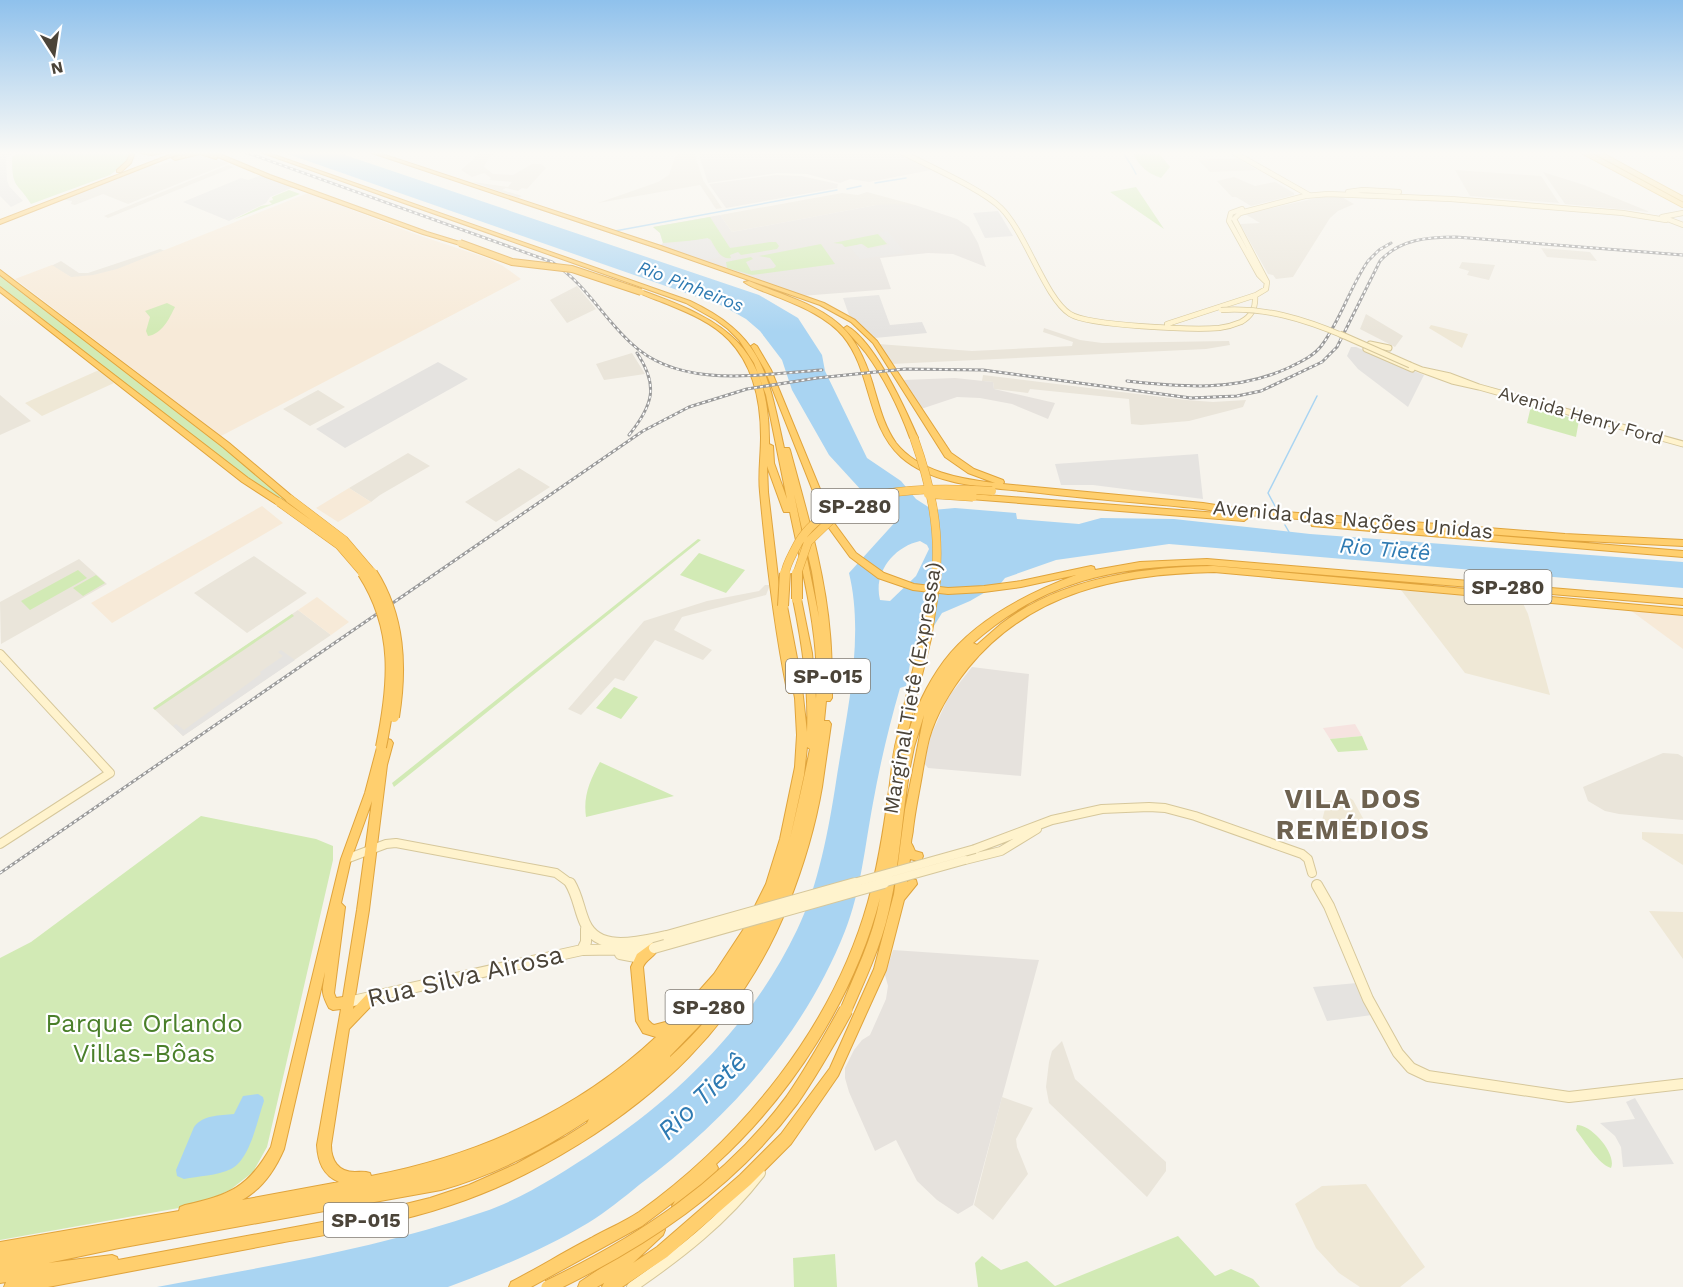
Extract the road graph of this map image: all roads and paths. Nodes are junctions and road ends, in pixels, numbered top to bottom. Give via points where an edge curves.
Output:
1 (19, 212) edge
2 (20, 212) edge
3 (369, 212) edge
4 (433, 212) edge
5 (539, 212) edge
6 (553, 212) edge
7 (1003, 212) edge
8 (1238, 212) edge
9 (1608, 212) edge
10 (1636, 212) edge
11 (1683, 215) edge
12 (1666, 217) junction
13 (2, 219) edge
14 (1675, 220) junction
15 (1683, 224) edge
16 (0, 232) edge
17 (631, 243) junction
18 (0, 272) edge
19 (731, 272) junction
20 (747, 282) junction
21 (0, 289) edge
22 (641, 292) junction
23 (1254, 295) junction
24 (680, 299) junction
25 (44, 306) junction
26 (28, 311) junction
27 (52, 311) junction
28 (842, 314) junction
29 (37, 317) junction
30 (725, 322) junction
31 (1186, 323) junction
32 (1137, 325) junction
33 (1166, 327) junction
34 (732, 328) junction
35 (1200, 329) junction
36 (72, 346) junction
37 (1389, 348) dead end
38 (119, 365) junction
39 (751, 370) junction
40 (1449, 378) junction
41 (120, 382) junction
42 (897, 399) junction
43 (171, 403) junction
44 (775, 423) junction
45 (765, 435) junction
46 (1683, 444) edge
47 (1023, 489) junction
48 (1235, 512) junction
49 (1570, 537) junction
50 (1683, 543) edge
51 (1683, 548) edge
52 (1683, 554) edge
53 (1239, 563) junction
54 (807, 579) junction
55 (797, 599) joint
56 (1683, 602) edge
57 (1012, 610) junction
58 (1683, 612) edge
59 (0, 654) edge
60 (802, 727) junction
61 (925, 737) junction
62 (385, 745) junction
63 (812, 764) junction
64 (1058, 820) junction
65 (0, 844) edge
66 (906, 844) junction
67 (371, 850) junction
68 (1292, 852) junction
69 (918, 856) dead end
70 (346, 859) junction
71 (1312, 873) junction
72 (912, 884) dead end
73 (339, 893) junction
74 (898, 900) junction
75 (586, 928) junction
76 (653, 949) junction
77 (582, 950) junction
78 (612, 951) junction
79 (641, 958) junction
80 (740, 964) joint
81 (371, 998) junction
82 (348, 1002) junction
83 (677, 1024) junction
84 (344, 1029) junction
85 (672, 1047) junction
86 (1683, 1084) edge
87 (758, 1110) junction
88 (564, 1114) junction
89 (587, 1131) junction
90 (771, 1155) junction
91 (385, 1179) junction
92 (397, 1192) junction
93 (154, 1223) junction
94 (119, 1241) junction
95 (0, 1249) edge
96 (0, 1256) edge
97 (130, 1264) junction
98 (0, 1266) edge
99 (0, 1276) edge
100 (11, 1287) edge
101 (516, 1287) edge
102 (548, 1287) edge
103 (585, 1287) edge
104 (609, 1287) edge
105 (632, 1287) edge

1 - 13 highway
2 - 13 highway
3 - 22 highway, bridge via 512,262 572,268
4 - 24 highway, SP-015
5 - 17 highway
6 - 19 highway
7 - 32 main road via 1061,305 1076,317
8 - 23 main road via 1234,222 1265,280 1266,289
9 - 12 main road
10 - 12 main road
11 - 12 main road
11 - 14 main road
12 - 14 main road
13 - 16 highway
14 - 15 main road
17 - 19 highway
17 - 20 highway
18 - 25 highway
19 - 28 highway
20 - 42 highway via 804,302 843,324 861,343
20 - 47 highway via 809,308 843,332 860,357 890,440 906,457 945,477
21 - 26 highway
22 - 24 highway
22 - 39 highway via 691,311 720,328 740,349
23 - 32 main road via 1174,323
23 - 35 main road via 1254,311 1235,324
24 - 30 highway, SP-015
25 - 26 highway
25 - 27 highway
26 - 29 highway
27 - 29 highway
27 - 38 highway
28 - 42 highway via 873,347
28 - 47 highway via 875,342 948,455 977,474
29 - 36 highway
30 - 34 highway, SP-015
30 - 53 highway via 752,344 764,362 830,524 853,555 873,570 906,584 956,592 999,588 1145,560 1209,559
31 - 33 main road
31 - 35 main road
31 - 40 main road, bridge via 1221,310 1251,308 1280,312
32 - 33 main road
33 - 35 main road
34 - 39 highway via 749,357
34 - 44 highway, SP-015 via 749,348 764,376
36 - 38 highway via 91,354 106,367
36 - 41 highway
37 - 40 main road via 1370,344 1366,349 1411,368
38 - 43 highway
39 - 45 highway
40 - 46 main road, Avenida Henry Ford
41 - 43 highway via 132,379
41 - 62 highway, bridge via 245,480 318,529 365,574 389,633 392,669
42 - 87 highway, Marginal Tietê (Expressa), bridge via 930,486 937,558 873,905 838,996 800,1056
43 - 62 highway, bridge via 352,548 367,565 384,596 395,630 400,666 398,699
44 - 54 highway
44 - 89 highway, SP-015 via 781,431 825,614 827,705 809,825 788,895 740,988 708,1028 644,1091
45 - 54 highway via 770,463 796,536 802,575
45 - 60 highway via 763,480 777,612 785,664
47 - 48 highway, Avenida das Nações Unidas
48 - 49 highway, Avenida das Nações Unidas
48 - 60 highway, bridge via 940,488 868,496 837,508 810,527 784,571 783,606
49 - 50 highway, Avenida das Nações Unidas
49 - 51 highway
52 - 55 highway, SP-280, bridge via 973,497 896,495 862,502 816,532 796,573
53 - 56 highway, SP-280
53 - 57 highway via 1154,563 1097,573 1038,595
54 - 63 highway via 822,675 819,730
55 - 63 highway, SP-015 via 812,685
57 - 61 highway via 967,652 946,679 931,705
57 - 102 highway, bridge via 950,661 921,709 909,747 883,911 867,961 819,1062 770,1127 705,1193 620,1253
58 - 61 highway via 1222,569 1137,573 1090,583 1059,595 1002,628 955,678
59 - 65 main road via 110,773
60 - 83 highway via 800,769 771,886 731,958
61 - 66 highway
62 - 67 highway
62 - 70 highway
63 - 80 highway, SP-015 via 782,884
64 - 68 main road via 1102,809 1165,808
64 - 75 main road, bridge via 975,849 667,936 627,944 598,939
64 - 76 main road, bridge via 1001,851
66 - 69 highway via 912,855
66 - 74 highway
67 - 70 main road
67 - 75 main road via 396,843 563,875 572,885
67 - 82 highway
68 - 71 main road
68 - 71 main road via 1306,857
70 - 73 highway
71 - 86 main road via 1378,1017 1403,1060 1416,1072 1569,1097
72 - 74 highway
73 - 82 highway via 328,994 333,1004
73 - 93 highway via 272,1160 253,1185 236,1197
74 - 90 highway via 880,970 849,1042 810,1107
75 - 77 main road
76 - 78 main road
76 - 79 highway
77 - 78 main road, Rua Silva Airosa
77 - 81 main road, Rua Silva Airosa
78 - 79 main road
79 - 83 highway via 637,971 643,1024 655,1031
80 - 85 highway, SP-280 via 721,993
81 - 82 main road, Rua Silva Airosa
81 - 84 highway
82 - 84 highway
83 - 88 highway via 632,1066
84 - 91 highway via 324,1145 325,1159 331,1171 342,1178
85 - 89 highway via 664,1062 600,1115
85 - 92 highway via 598,1106 517,1154 459,1179
87 - 101 highway via 705,1167 641,1218
87 - 103 highway via 748,1128 659,1230
88 - 91 highway via 486,1151
88 - 92 highway via 547,1130 509,1149 420,1179
89 - 97 highway, SP-015 via 508,1175 422,1208
90 - 104 highway via 695,1226
90 - 105 main road via 750,1188 719,1222
91 - 93 highway
92 - 94 highway
93 - 95 highway
94 - 96 highway via 103,1238
94 - 98 highway
97 - 99 highway via 116,1261
97 - 100 highway, SP-015

